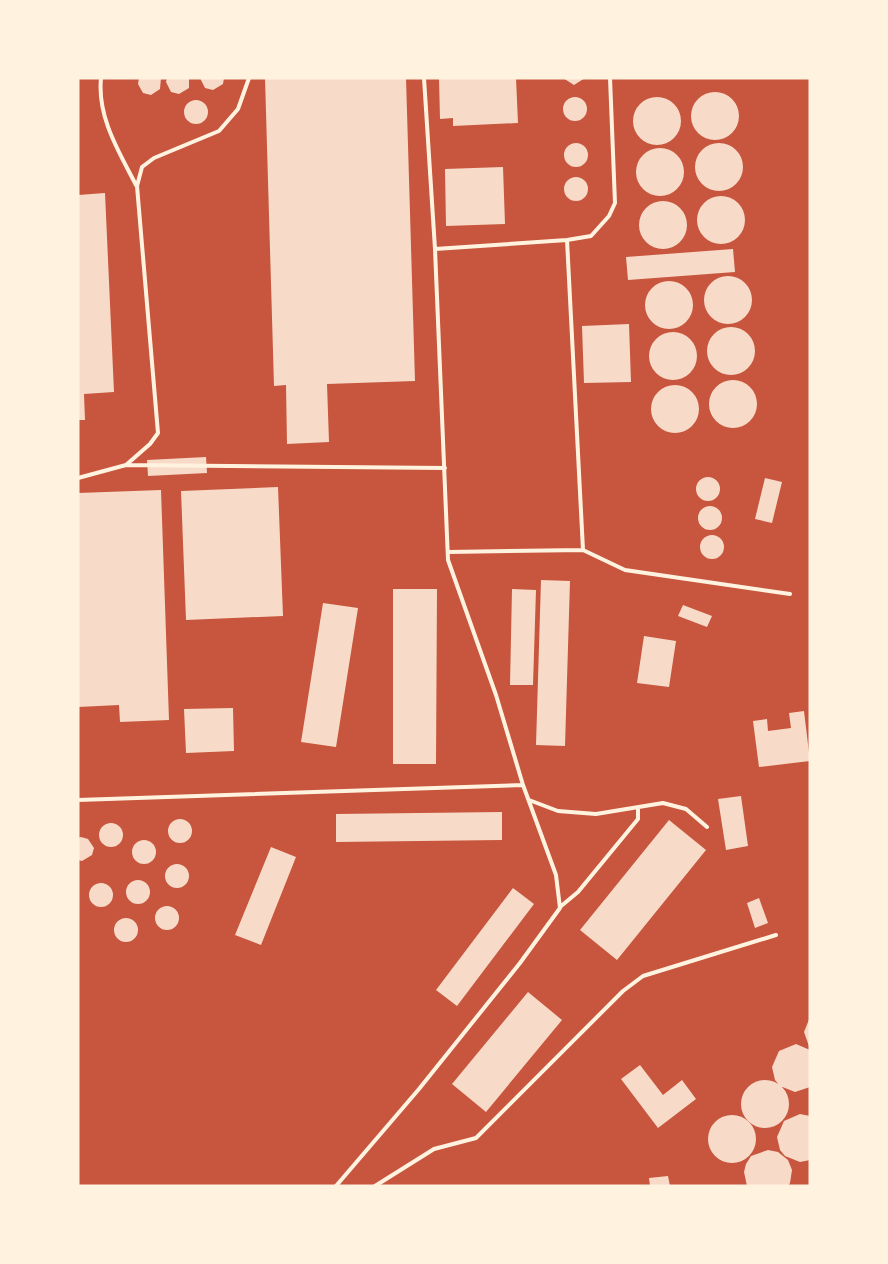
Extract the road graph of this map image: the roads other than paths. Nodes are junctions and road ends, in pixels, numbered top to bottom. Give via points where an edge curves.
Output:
1 (101, 78) edge
2 (249, 78) edge
3 (424, 78) edge
4 (610, 78) edge
5 (136, 186) junction
6 (567, 240) junction
7 (435, 249) junction
8 (126, 465) junction
9 (445, 468) junction
10 (78, 478) edge
11 (583, 550) junction
12 (448, 552) junction
13 (790, 594) dead end
14 (523, 785) junction
15 (528, 799) junction
16 (78, 800) edge
17 (638, 809) junction
18 (707, 827) dead end
19 (560, 908) junction
20 (776, 935) dead end
21 (377, 1185) edge
22 (336, 1186) edge

1 - 5 lane via 108,131
2 - 5 lane via 238,109 219,131 154,158 142,166
3 - 7 lane
4 - 6 lane via 615,203 591,236
5 - 8 lane via 158,433
6 - 7 lane
6 - 11 lane
7 - 9 lane
8 - 9 lane
8 - 10 lane
9 - 12 lane
11 - 12 lane
11 - 13 lane via 625,570
12 - 14 lane
14 - 15 lane
14 - 16 lane
15 - 17 lane via 558,811 586,814
15 - 19 lane via 556,875
17 - 18 lane via 663,803 686,809
17 - 19 lane via 638,819
19 - 22 lane via 433,1071
20 - 21 lane via 643,976 623,991 476,1138 434,1149

